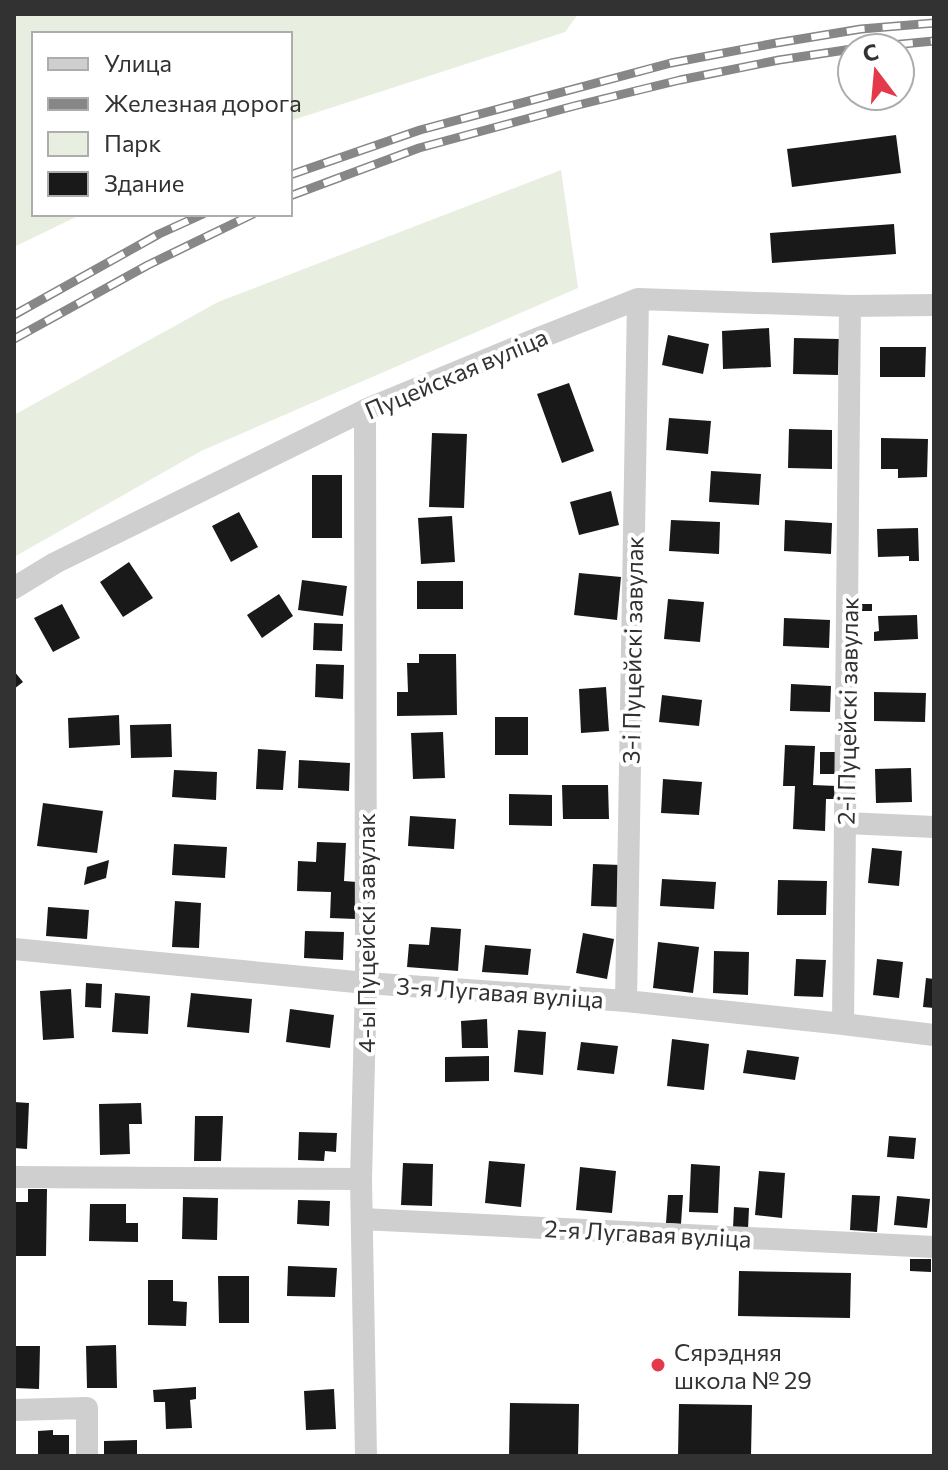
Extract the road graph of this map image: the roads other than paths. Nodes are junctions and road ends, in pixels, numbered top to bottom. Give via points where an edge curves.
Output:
1 (638, 299) junction
2 (934, 305) edge
3 (850, 306) junction
4 (365, 410) junction
5 (14, 588) edge
6 (846, 823) junction
7 (934, 827) edge
8 (14, 949) edge
9 (366, 983) junction
10 (626, 1001) junction
11 (843, 1024) junction
12 (934, 1035) edge
13 (14, 1177) edge
14 (361, 1179) junction
15 (362, 1219) junction
16 (934, 1247) edge
17 (14, 1410) edge
18 (87, 1456) edge
19 (366, 1456) edge

1 - 3 street, Пуцейская вуліца
1 - 4 street, Пуцейская вуліца
1 - 10 street, 3-і Пуцейскі завулак
2 - 3 street, Пуцейская вуліца
3 - 6 street, 2-і Пуцейскі завулак
4 - 5 street, Пуцейская вуліца
4 - 9 street, 4-ы Пуцейскі завулак
6 - 7 street
6 - 11 street, 2-і Пуцейскі завулак
8 - 9 street, 3-я Лугавая вуліца
9 - 10 street, 3-я Лугавая вуліца
9 - 14 street, 4-ы Пуцейскі завулак
10 - 11 street, 3-я Лугавая вуліца
11 - 12 street
13 - 14 street
14 - 15 street, 4-ы Пуцейскі завулак
15 - 16 street, 2-я Лугавая вуліца
15 - 19 street, 4-ы Пуцейскі завулак
17 - 18 street via 87,1408

